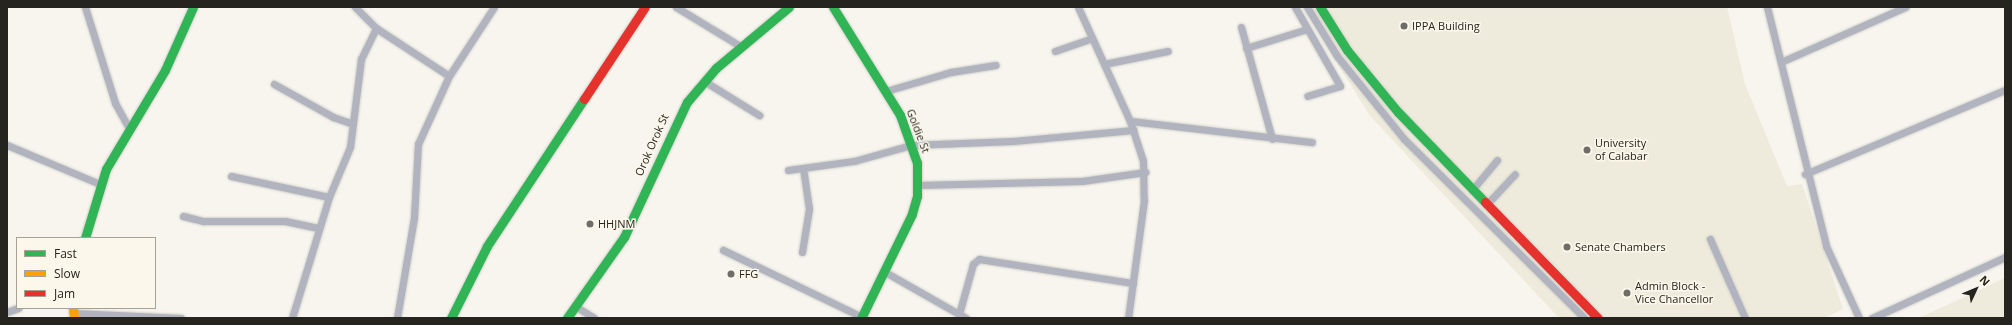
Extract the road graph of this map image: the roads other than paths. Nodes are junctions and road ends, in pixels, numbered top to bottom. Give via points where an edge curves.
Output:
1 (85, 7) edge
2 (193, 7) edge
3 (355, 7) edge
4 (494, 7) edge
5 (645, 7) edge
6 (676, 7) edge
7 (789, 7) edge
8 (1078, 7) edge
9 (1295, 7) edge
10 (1307, 7) edge
11 (1320, 7) edge
12 (1766, 7) edge
13 (1905, 7) edge
14 (834, 8) edge
15 (684, 9) edge
16 (1240, 27) dead end
17 (376, 28) junction
18 (1307, 29) junction
19 (1092, 38) junction
20 (740, 46) junction
21 (1246, 48) junction
22 (1055, 51) dead end
23 (1168, 51) dead end
24 (1781, 62) junction
25 (1104, 64) junction
26 (995, 65) dead end
27 (450, 76) junction
28 (704, 81) junction
29 (274, 84) dead end
30 (2005, 90) edge
31 (886, 91) junction
32 (1307, 96) dead end
33 (759, 115) dead end
34 (1130, 121) junction
35 (353, 124) junction
36 (129, 128) junction
37 (1133, 130) junction
38 (1272, 139) junction
39 (1312, 142) dead end
40 (911, 145) junction
41 (8, 148) edge
42 (1498, 160) dead end
43 (803, 168) junction
44 (788, 170) dead end
45 (1144, 172) junction
46 (1515, 174) dead end
47 (1805, 174) junction
48 (231, 176) dead end
49 (100, 184) junction
50 (918, 185) junction
51 (1472, 190) junction
52 (329, 197) junction
53 (1486, 205) junction
54 (183, 216) dead end
55 (319, 228) junction
56 (85, 237) edge
57 (1710, 239) dead end
58 (724, 250) dead end
59 (802, 252) dead end
60 (2005, 257) edge
61 (885, 272) junction
62 (1133, 283) junction
63 (575, 306) junction
64 (73, 313) edge
65 (959, 314) junction
66 (861, 317) edge
67 (181, 318) edge
68 (292, 318) edge
69 (397, 318) edge
70 (450, 318) edge
71 (567, 318) edge
72 (594, 318) edge
73 (966, 318) edge
74 (1128, 318) edge
75 (1584, 318) edge
76 (1598, 318) edge
77 (1745, 318) edge
78 (1859, 318) edge
79 (1872, 318) edge

1 - 36 street via 115,103
2 - 36 street via 164,70
3 - 17 street
4 - 27 street
5 - 70 street via 487,246
6 - 15 street
7 - 20 street, Orok Orok St
8 - 19 street
9 - 18 street
10 - 75 street via 1337,56 1404,139
11 - 51 street via 1384,97
12 - 24 street
13 - 24 street
14 - 31 street, Goldie St
15 - 20 street
16 - 21 street
17 - 27 street
17 - 35 street via 361,59
18 - 21 street
18 - 32 street via 1340,87
19 - 22 street
19 - 25 street
20 - 28 street, Orok Orok St
21 - 38 street
23 - 25 street
24 - 47 street
25 - 34 street
26 - 31 street via 951,72
27 - 69 street via 416,151 414,217
28 - 33 street
28 - 63 street, Orok Orok St via 677,119 624,237
29 - 35 street via 333,117
30 - 47 street
31 - 40 street, Goldie St
34 - 37 street
34 - 38 street
35 - 52 street via 350,147
36 - 49 street
37 - 40 street via 1013,141
37 - 45 street
38 - 39 street
40 - 43 street via 854,161
40 - 50 street, Goldie St via 917,163
41 - 49 street
42 - 51 street
43 - 44 street
43 - 59 street via 809,209
45 - 50 street via 1058,183
45 - 62 street
46 - 53 street
47 - 78 street via 1826,246
48 - 52 street
49 - 56 street
50 - 61 street, Goldie St via 912,214
51 - 53 street
52 - 55 street
53 - 76 street
54 - 55 street via 203,221 284,222
55 - 68 street
57 - 77 street
58 - 66 street
60 - 79 street
61 - 65 street
61 - 66 street, Goldie St
62 - 65 street via 980,259 973,264
62 - 74 street
63 - 71 street, Orok Orok St
63 - 72 street
64 - 67 street
65 - 73 street

